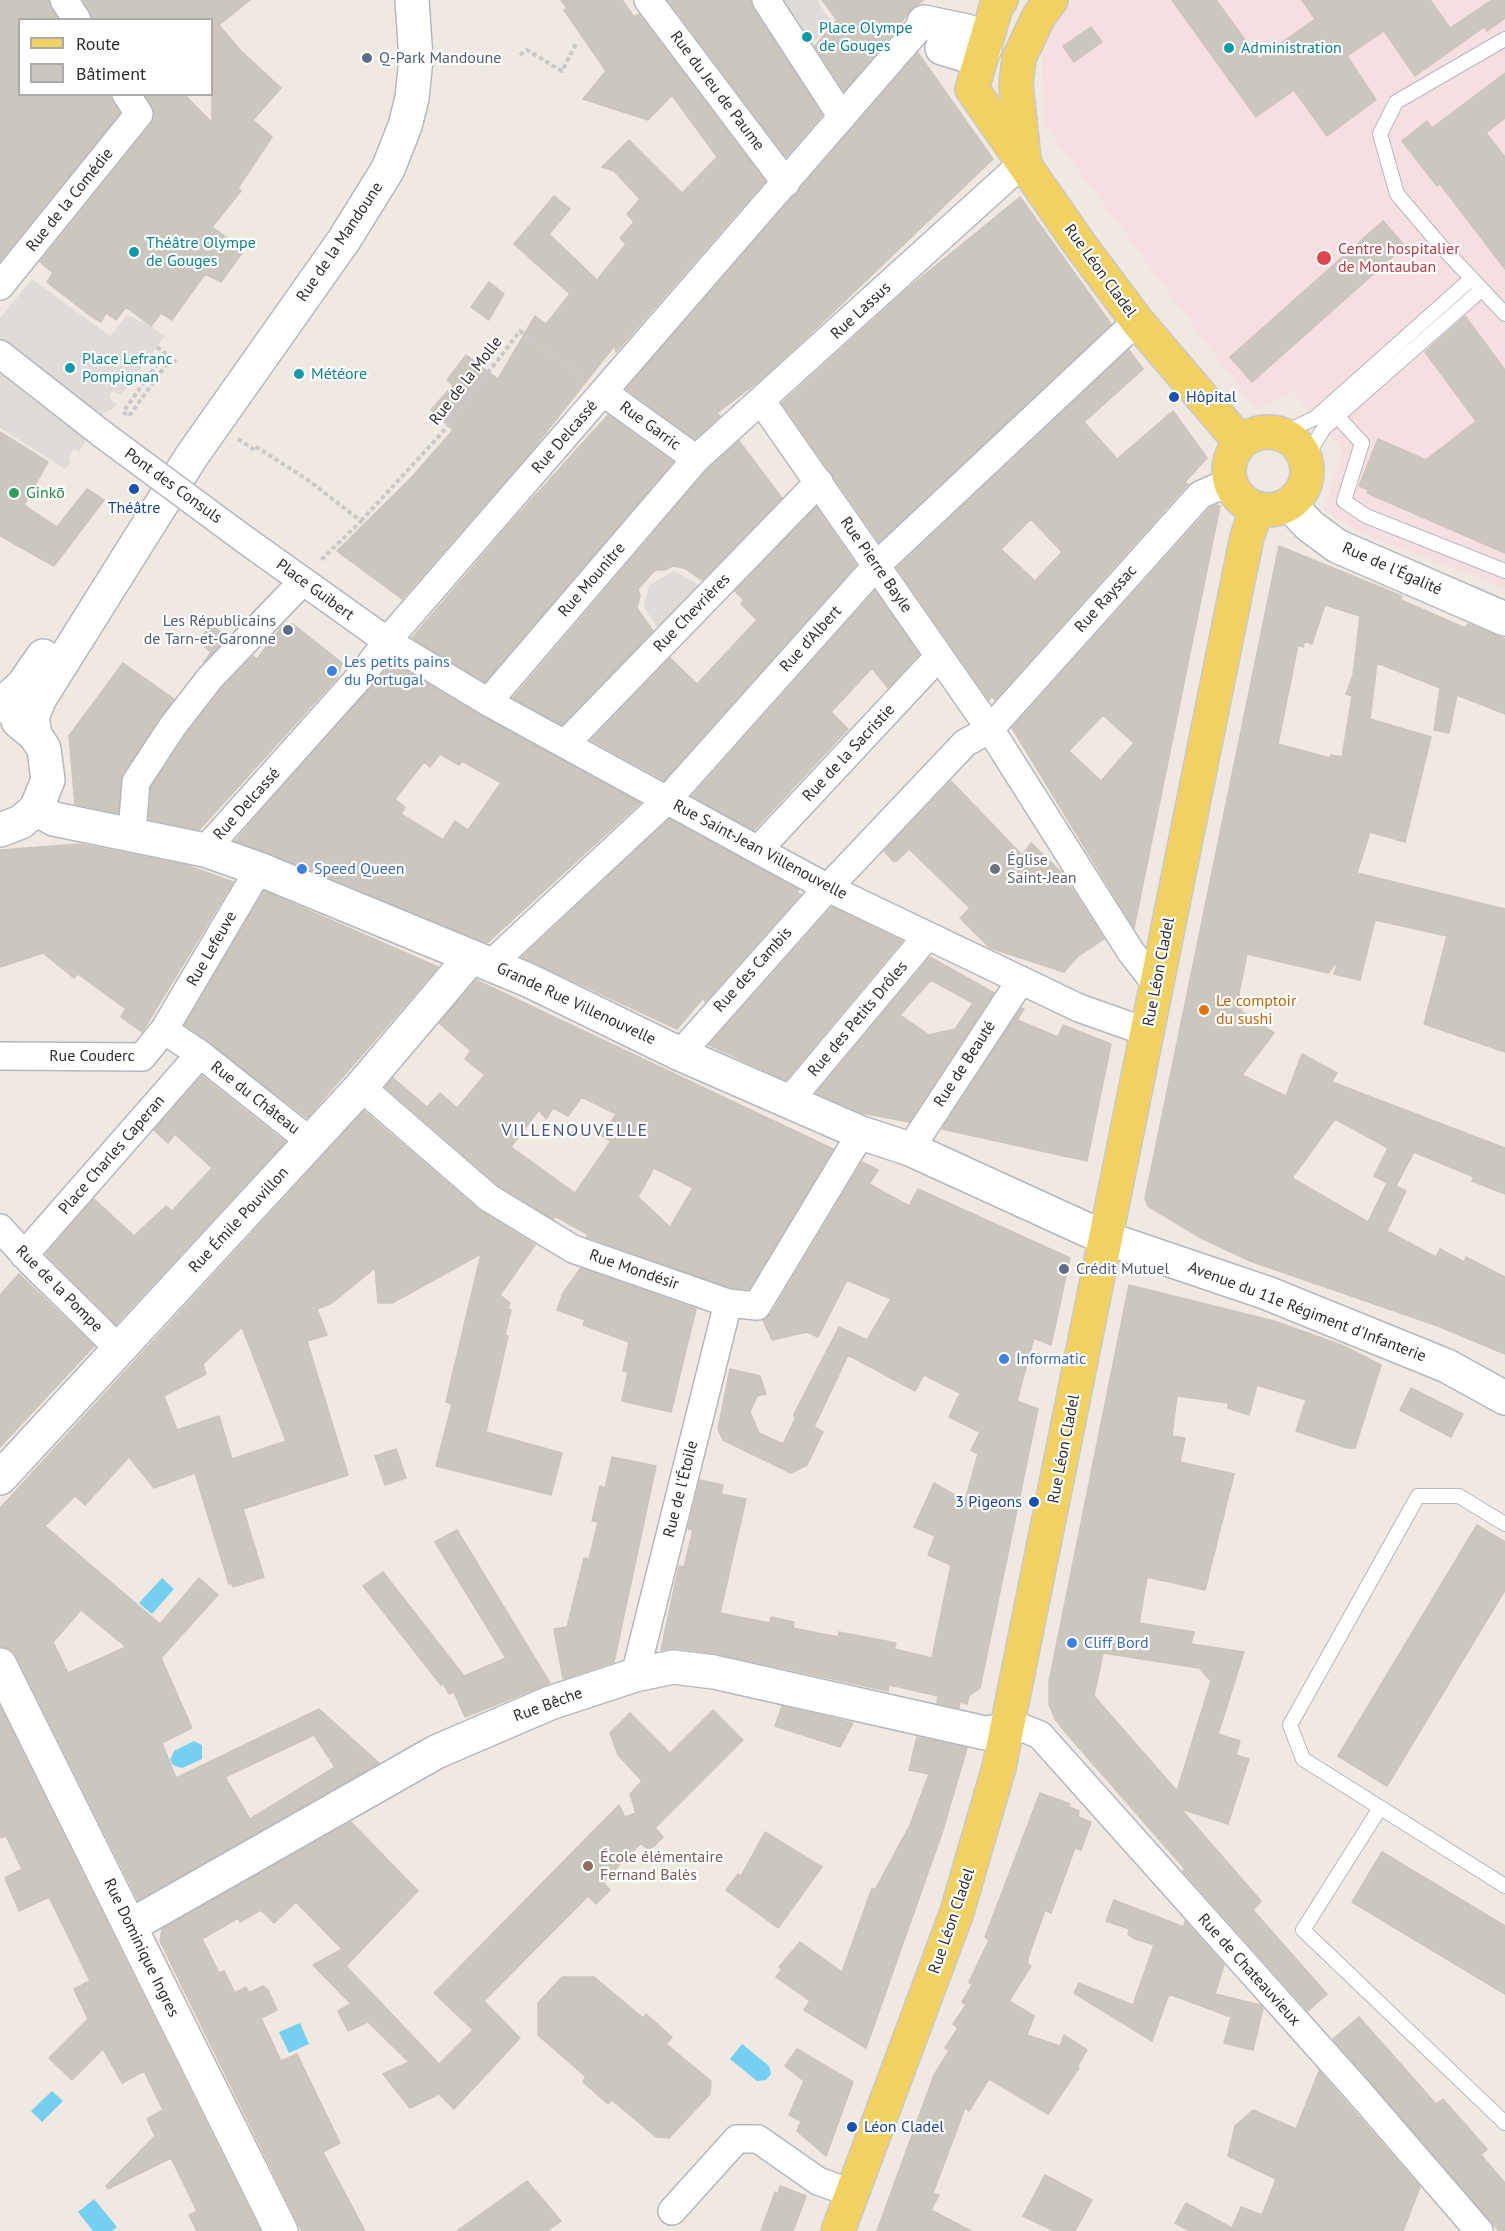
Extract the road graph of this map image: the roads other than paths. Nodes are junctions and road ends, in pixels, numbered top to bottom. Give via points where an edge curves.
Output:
1 (64, 0) edge
2 (412, 0) edge
3 (648, 0) edge
4 (766, 0) edge
5 (1051, 0) edge
6 (999, 2) edge
7 (76, 18) edge
8 (945, 30) edge
9 (1505, 39) edge
10 (1019, 58) junction
11 (133, 104) edge
12 (842, 117) junction
13 (1025, 161) junction
14 (786, 183) junction
15 (1471, 279) junction
16 (0, 286) edge
17 (1481, 290) junction
18 (1505, 314) edge
19 (1137, 321) junction
20 (0, 354) edge
21 (603, 392) junction
22 (762, 402) junction
23 (1337, 416) junction
24 (1281, 434) junction
25 (1241, 443) junction
26 (191, 457) junction
27 (696, 459) junction
28 (1305, 459) junction
29 (1231, 481) junction
30 (819, 482) junction
31 (1289, 504) junction
32 (1257, 508) junction
33 (244, 539) joint
34 (877, 566) junction
35 (1505, 571) edge
36 (303, 581) junction
37 (1505, 619) edge
38 (387, 641) junction
39 (939, 656) junction
40 (488, 702) junction
41 (0, 706) edge
42 (0, 715) edge
43 (990, 729) junction
44 (35, 735) junction
45 (565, 744) junction
46 (667, 800) junction
47 (36, 809) junction
48 (0, 830) edge
49 (132, 833) junction
50 (205, 850) junction
51 (758, 850) junction
52 (259, 868) junction
53 (828, 888) junction
54 (927, 936) junction
55 (481, 961) junction
56 (1021, 980) junction
57 (1156, 984) junction
58 (164, 1030) junction
59 (1148, 1032) junction
60 (200, 1054) junction
61 (680, 1054) junction
62 (0, 1056) edge
63 (361, 1087) junction
64 (789, 1101) junction
65 (861, 1132) junction
66 (311, 1142) junction
67 (910, 1149) junction
68 (0, 1227) edge
69 (1104, 1238) junction
70 (24, 1255) junction
71 (728, 1304) junction
72 (120, 1349) junction
73 (1505, 1398) edge
74 (0, 1478) edge
75 (1505, 1524) edge
76 (0, 1665) edge
77 (635, 1675) junction
78 (1007, 1730) junction
79 (1380, 1808) junction
80 (1505, 1886) edge
81 (130, 1926) junction
82 (1505, 2123) edge
83 (851, 2193) junction
84 (672, 2211) dead end
85 (281, 2231) edge
86 (838, 2231) edge
87 (1479, 2231) edge

1 - 7 street
2 - 26 street, Rue de la Mandoune via 416,59 412,98 388,169 344,240
3 - 14 street, Rue du Jeu de Paume
4 - 12 street
5 - 10 main road
6 - 8 main road, Rue Léon Cladel
8 - 10 main road
8 - 12 street, Rue Delcassé
8 - 13 main road, Rue Léon Cladel via 972,88
9 - 15 lane via 1396,102 1380,134 1397,194
10 - 13 main road via 1016,85
11 - 16 street, Rue de la Comédie
12 - 14 street, Rue Delcassé
13 - 19 main road, Rue Léon Cladel via 1078,242
13 - 22 street, Rue Lassus
14 - 21 street, Rue Delcassé
15 - 17 lane
15 - 24 lane via 1315,418
17 - 18 lane
17 - 23 lane
19 - 25 main road, Rue Léon Cladel
19 - 34 street, Rue d'Albert
20 - 33 street, Pont des Consuls, bridge
21 - 27 street, Rue Garric
21 - 38 street, Rue Delcassé
22 - 27 street, Rue Lassus
22 - 30 street, Rue Pierre Bayle
23 - 28 lane via 1324,428
23 - 35 lane via 1362,443 1344,501 1366,516
24 - 25 main road via 1260,433
24 - 28 main road via 1298,447
25 - 29 main road via 1232,458
26 - 41 street, Rue de la Mandoune via 152,502 23,685
26 - 44 street, Rue de la Mandoune via 39,698 32,717
27 - 40 street, Rue Mounitre
28 - 31 main road via 1305,481
29 - 32 main road via 1240,498
29 - 43 street, Rue Rayssac via 1200,495
30 - 34 street, Rue Pierre Bayle
30 - 45 street, Rue Chevrières
31 - 32 main road
31 - 37 street, Rue de l'Égalité via 1337,546
32 - 57 main road, Rue Léon Cladel via 1247,537
33 - 36 street, Place Guibert
34 - 39 street, Rue Pierre Bayle
34 - 46 street, Rue d'Albert
36 - 38 street, Place Guibert
36 - 49 street via 210,678 172,727 136,782
38 - 40 street, Rue Saint-Jean Villenouvelle
38 - 50 street, Rue Delcassé via 365,671
39 - 43 street, Rue Pierre Bayle
39 - 51 street, Rue de la Sacristie
40 - 45 street, Rue Saint-Jean Villenouvelle
42 - 44 street via 22,723
43 - 53 street, Rue Rayssac via 965,743
43 - 57 street, Rue Pierre Bayle via 1131,952
44 - 47 street via 44,749 48,780
45 - 46 street, Rue Saint-Jean Villenouvelle
46 - 51 street, Rue Saint-Jean Villenouvelle
46 - 55 street, Rue d'Albert
47 - 48 street via 21,822
47 - 49 street, Grande Rue Villenouvelle via 54,819
49 - 50 street, Grande Rue Villenouvelle
50 - 52 street, Grande Rue Villenouvelle
51 - 53 street, Rue Saint-Jean Villenouvelle
52 - 55 street, Grande Rue Villenouvelle
52 - 58 street, Rue Lefeuve
53 - 54 street, Rue Saint-Jean Villenouvelle
53 - 61 street, Rue des Cambis
54 - 56 street, Rue Saint-Jean Villenouvelle
54 - 64 street, Rue des Petits Drôles
55 - 61 street, Grande Rue Villenouvelle
55 - 63 street, Rue Émile Pouvillon
56 - 59 street, Rue Saint-Jean Villenouvelle via 1079,1008
56 - 67 street, Rue de Beauté
57 - 59 main road, Rue Léon Cladel
58 - 60 street
58 - 62 street, Rue Couderc via 142,1057
59 - 69 main road, Rue Léon Cladel
60 - 66 street, Rue du Château
60 - 70 street, Place Charles Caperan
61 - 64 street, Grande Rue Villenouvelle
63 - 66 street, Rue Émile Pouvillon
63 - 71 street, Rue Mondésir via 489,1198 573,1249
64 - 65 street, Grande Rue Villenouvelle
65 - 67 street, Grande Rue Villenouvelle
65 - 71 street, Rue Mondésir via 758,1306
66 - 72 street, Rue Émile Pouvillon
67 - 69 street, Grande Rue Villenouvelle
68 - 70 street, Rue de la Pompe
69 - 73 street, Avenue du 11e Régiment d'Infanterie via 1267,1293 1447,1366
69 - 78 main road, Rue Léon Cladel
70 - 72 street, Rue de la Pompe
71 - 77 street, Rue de l'Étoile
72 - 74 street, Rue Émile Pouvillon
75 - 79 lane via 1459,1496 1418,1496 1290,1725 1303,1759
76 - 81 street, Rue Dominique Ingres
77 - 78 street, Rue Bêche via 673,1667 714,1672 985,1733
77 - 81 street, Rue Bêche via 521,1714 436,1752
78 - 83 main road, Rue Léon Cladel via 988,1814 957,1912
78 - 87 street, Rue de Chateauvieux via 1023,1728 1040,1735
79 - 80 lane
79 - 82 lane via 1303,1930
81 - 85 street, Rue Dominique Ingres
83 - 84 street via 818,2181 758,2139 737,2139
83 - 86 main road, Rue Léon Cladel

